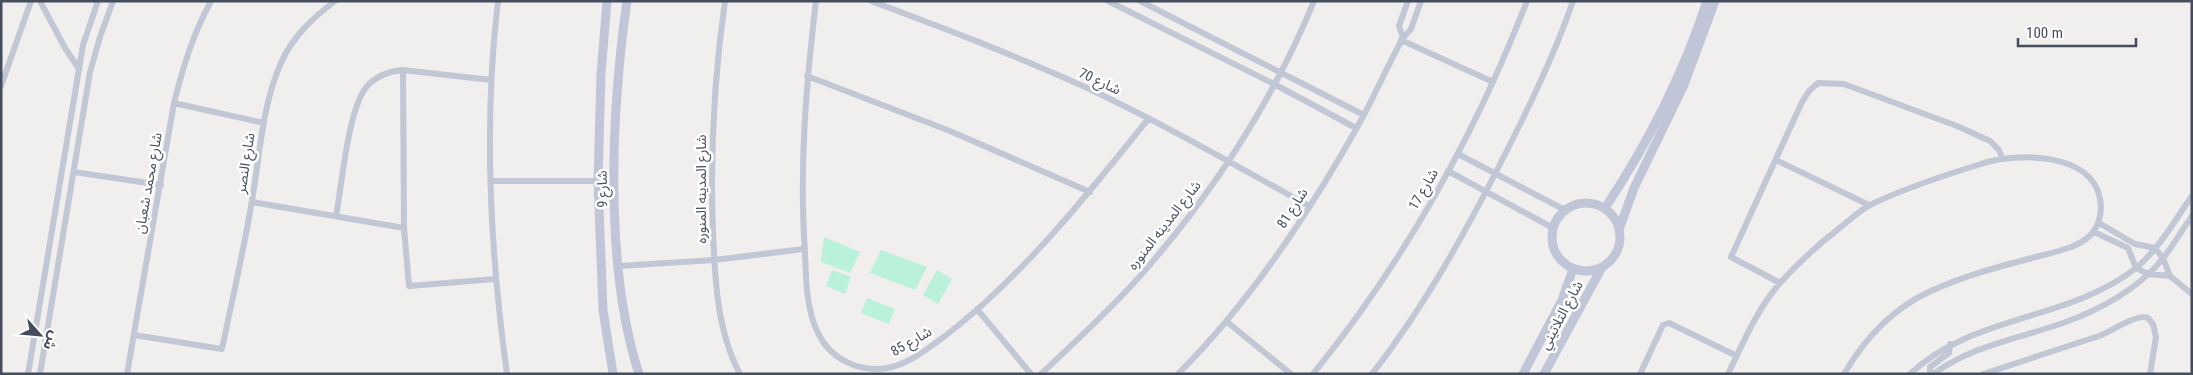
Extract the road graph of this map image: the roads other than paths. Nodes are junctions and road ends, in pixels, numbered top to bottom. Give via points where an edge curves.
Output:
1 (31, 1) edge
2 (40, 1) edge
3 (98, 1) edge
4 (113, 1) edge
5 (211, 1) edge
6 (335, 1) edge
7 (498, 1) edge
8 (607, 1) edge
9 (627, 1) edge
10 (725, 1) edge
11 (816, 1) edge
12 (871, 1) edge
13 (1108, 1) edge
14 (1139, 1) edge
15 (1314, 1) edge
16 (1408, 1) edge
17 (1421, 1) edge
18 (1527, 1) edge
19 (1573, 1) edge
20 (1707, 1) edge
21 (1715, 1) edge
22 (1132, 12) junction
23 (1402, 39) junction
24 (79, 69) junction
25 (403, 70) junction
26 (1281, 72) junction
27 (807, 76) junction
28 (491, 80) junction
29 (1494, 82) junction
30 (1274, 84) junction
31 (1, 86) edge
32 (174, 104) junction
33 (1364, 115) junction
34 (1149, 118) junction
35 (264, 122) junction
36 (1356, 128) junction
37 (1458, 154) junction
38 (2002, 158) junction
39 (1228, 160) junction
40 (1776, 160) junction
41 (1448, 171) junction
42 (74, 172) junction
43 (1496, 172) junction
44 (491, 181) junction
45 (598, 181) junction
46 (161, 185) junction
47 (1487, 191) junction
48 (1090, 192) junction
49 (2192, 196) edge
50 (252, 202) junction
51 (1869, 205) junction
52 (1309, 206) junction
53 (1605, 208) junction
54 (1565, 210) junction
55 (336, 216) junction
56 (2192, 216) edge
57 (2099, 223) junction
58 (1620, 227) junction
59 (404, 228) junction
60 (1553, 228) junction
61 (2094, 232) junction
62 (2155, 248) junction
63 (804, 249) junction
64 (2163, 258) junction
65 (714, 260) junction
66 (619, 266) junction
67 (2136, 268) junction
68 (1574, 269) junction
69 (1601, 269) junction
70 (2148, 274) junction
71 (2170, 276) junction
72 (495, 279) junction
73 (1780, 283) junction
74 (2192, 294) edge
75 (976, 309) junction
76 (1226, 321) junction
77 (134, 335) junction
78 (1950, 344) junction
79 (32, 350) junction
80 (44, 350) junction
81 (1737, 356) junction
82 (1946, 364) junction
83 (1933, 373) edge
84 (28, 374) edge
85 (40, 374) edge
86 (127, 374) edge
87 (507, 374) edge
88 (614, 374) edge
89 (639, 374) edge
90 (740, 374) edge
91 (1031, 374) edge
92 (1041, 374) edge
93 (1178, 374) edge
94 (1291, 374) edge
95 (1313, 374) edge
96 (1372, 374) edge
97 (1523, 374) edge
98 (1544, 374) edge
99 (1640, 374) edge
100 (1728, 374) edge
101 (1844, 374) edge
102 (1910, 374) edge
103 (1946, 374) edge
104 (1984, 374) edge
105 (2150, 374) edge

1 - 31 street
2 - 24 street via 64,48
3 - 24 street via 84,39
4 - 42 street via 90,72
5 - 32 street, شارع محمد شعبان via 190,46
6 - 35 street, شارع النصر via 296,37 281,61 271,87
7 - 28 street
8 - 45 main road, شارع 9
9 - 66 main road, شارع 9 via 616,122
10 - 65 street, شارع المدينه المنوره via 713,121
11 - 27 street, شارع 85
12 - 34 street, شارع 70 via 1019,58
13 - 22 street
14 - 22 street
14 - 26 street
15 - 26 street, شارع المدينه المنوره
16 - 23 street, شارع 81 via 1399,26
17 - 23 street, شارع 81 via 1411,29
18 - 29 street, شارع 17
19 - 43 street via 1538,89
20 - 53 main road via 1668,99
21 - 58 main road via 1684,85 1634,188
22 - 30 street
23 - 29 street
23 - 33 street, شارع 81
24 - 79 street
25 - 28 street
25 - 55 street via 374,79 357,104
25 - 59 street
26 - 30 street, شارع المدينه المنوره
26 - 33 street
27 - 48 street via 950,130
27 - 63 street, شارع 85 via 802,171
28 - 44 street
29 - 37 street, شارع 17
30 - 36 street
30 - 39 street, شارع المدينه المنوره
32 - 35 street
32 - 46 street, شارع محمد شعبان
33 - 36 street, شارع 81
34 - 39 street, شارع 70
34 - 48 street, شارع 85
35 - 50 street, شارع النصر
36 - 52 street, شارع 81
37 - 41 street, شارع 17
37 - 43 street
38 - 40 street via 1990,141 1958,126 1844,84 1818,83 1802,102
38 - 51 street
38 - 57 street via 2029,156 2050,159 2090,177 2101,202
39 - 52 street, شارع 70
39 - 92 street, شارع المدينه المنوره via 1186,220 1140,276
40 - 51 street
40 - 73 street via 1731,257
41 - 47 street
41 - 95 street, شارع 17 via 1368,302
42 - 46 street
42 - 80 street
43 - 47 street
43 - 54 street
44 - 45 street
44 - 72 street
45 - 88 main road, شارع 9 via 603,310
46 - 77 street, شارع محمد شعبان
47 - 60 street
47 - 96 street via 1441,275
48 - 75 street, شارع 85
49 - 62 street
50 - 55 street
50 - 77 street, شارع النصر via 222,349
51 - 73 street via 1825,239
52 - 76 street, شارع 81
53 - 54 main road via 1584,203
53 - 58 main road
54 - 60 main road
55 - 59 street
56 - 64 street
57 - 61 street
57 - 62 street via 2135,244
58 - 69 main road via 1618,251
59 - 72 street via 409,286
60 - 68 main road via 1555,252 1563,263
61 - 67 street via 2128,248
61 - 101 street via 2063,250 1960,279 1930,291 1883,322 1858,350
62 - 64 street
62 - 67 street
63 - 65 street
63 - 75 street, شارع 85 via 810,308 818,334 836,355 860,367 888,368 901,364 934,344
64 - 70 street
64 - 71 street
65 - 66 street
65 - 90 street, شارع المدينه المنوره via 726,338
66 - 89 main road, شارع 9 via 626,323
67 - 70 street
67 - 78 street via 2075,303
68 - 69 main road via 1587,272
68 - 97 main road, شارع التلاتيني via 1562,300
69 - 98 main road, شارع التلاتيني
70 - 71 street
70 - 82 street via 2109,302 2084,314 1973,350
71 - 74 street
72 - 87 street
73 - 81 street
75 - 91 street
76 - 93 street, شارع 81
76 - 94 street
77 - 86 street, شارع محمد شعبان
78 - 83 street via 1949,354 1930,367
78 - 102 street
79 - 80 street
79 - 84 street
80 - 85 street
81 - 99 street via 1669,323 1663,325
81 - 100 street
82 - 83 street
82 - 103 street
104 - 105 street via 2099,336 2142,316 2148,318 2155,330

